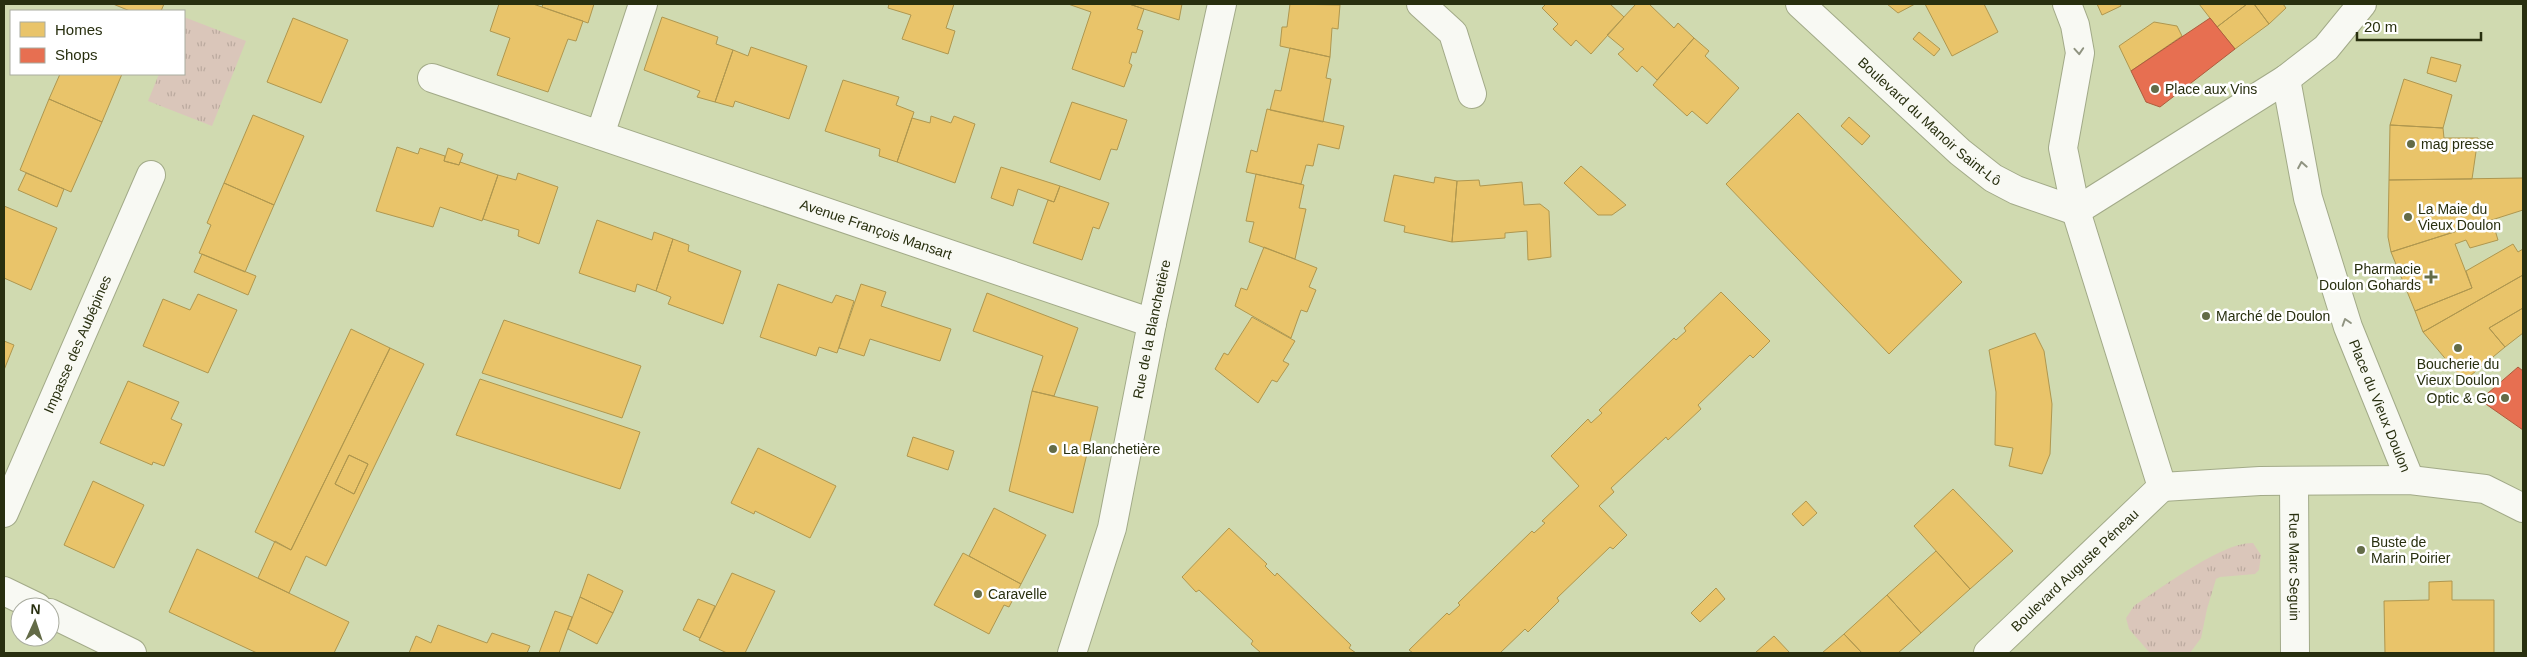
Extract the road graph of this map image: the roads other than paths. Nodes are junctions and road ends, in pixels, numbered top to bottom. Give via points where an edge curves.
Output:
1 (643, 4) edge
2 (1222, 4) edge
3 (1421, 4) edge
4 (1800, 4) edge
5 (2067, 4) edge
6 (2362, 4) edge
7 (432, 78) dead end
8 (2286, 79) junction
9 (1472, 94) dead end
10 (600, 135) junction
11 (151, 175) dead end
12 (2076, 211) junction
13 (1152, 323) junction
14 (2410, 480) junction
15 (2294, 481) junction
16 (2162, 488) junction
17 (2523, 508) edge
18 (4, 514) edge
19 (4, 591) edge
20 (16, 597) edge
21 (60, 618) edge
22 (132, 653) edge
23 (1072, 653) edge
24 (1988, 653) edge
25 (2295, 653) edge

1 - 10 street
2 - 13 street, Rue de la Blanchetière
3 - 9 street via 1453,33
4 - 12 street, Boulevard du Manoir Saint-Lô via 1960,152 1993,178 2016,190
5 -> 12 street via 2075,24 2080,53 2063,148
6 - 8 street via 2326,48
7 - 10 street, Avenue François Mansart
8 - 12 street
14 -> 8 street, Place du Vieux Doulon via 2348,327 2308,198
10 - 13 street, Avenue François Mansart
11 - 18 street, Impasse des Aubépines
12 - 16 street
13 - 23 street, Rue de la Blanchetière via 1112,528
14 - 15 street, Place du Vieux Doulon
14 - 17 street via 2485,489
15 - 16 street, Place du Vieux Doulon
15 - 25 street, Rue Marc Seguin
16 - 24 street, Boulevard Auguste Péneau
19 - 20 street
21 - 22 street

